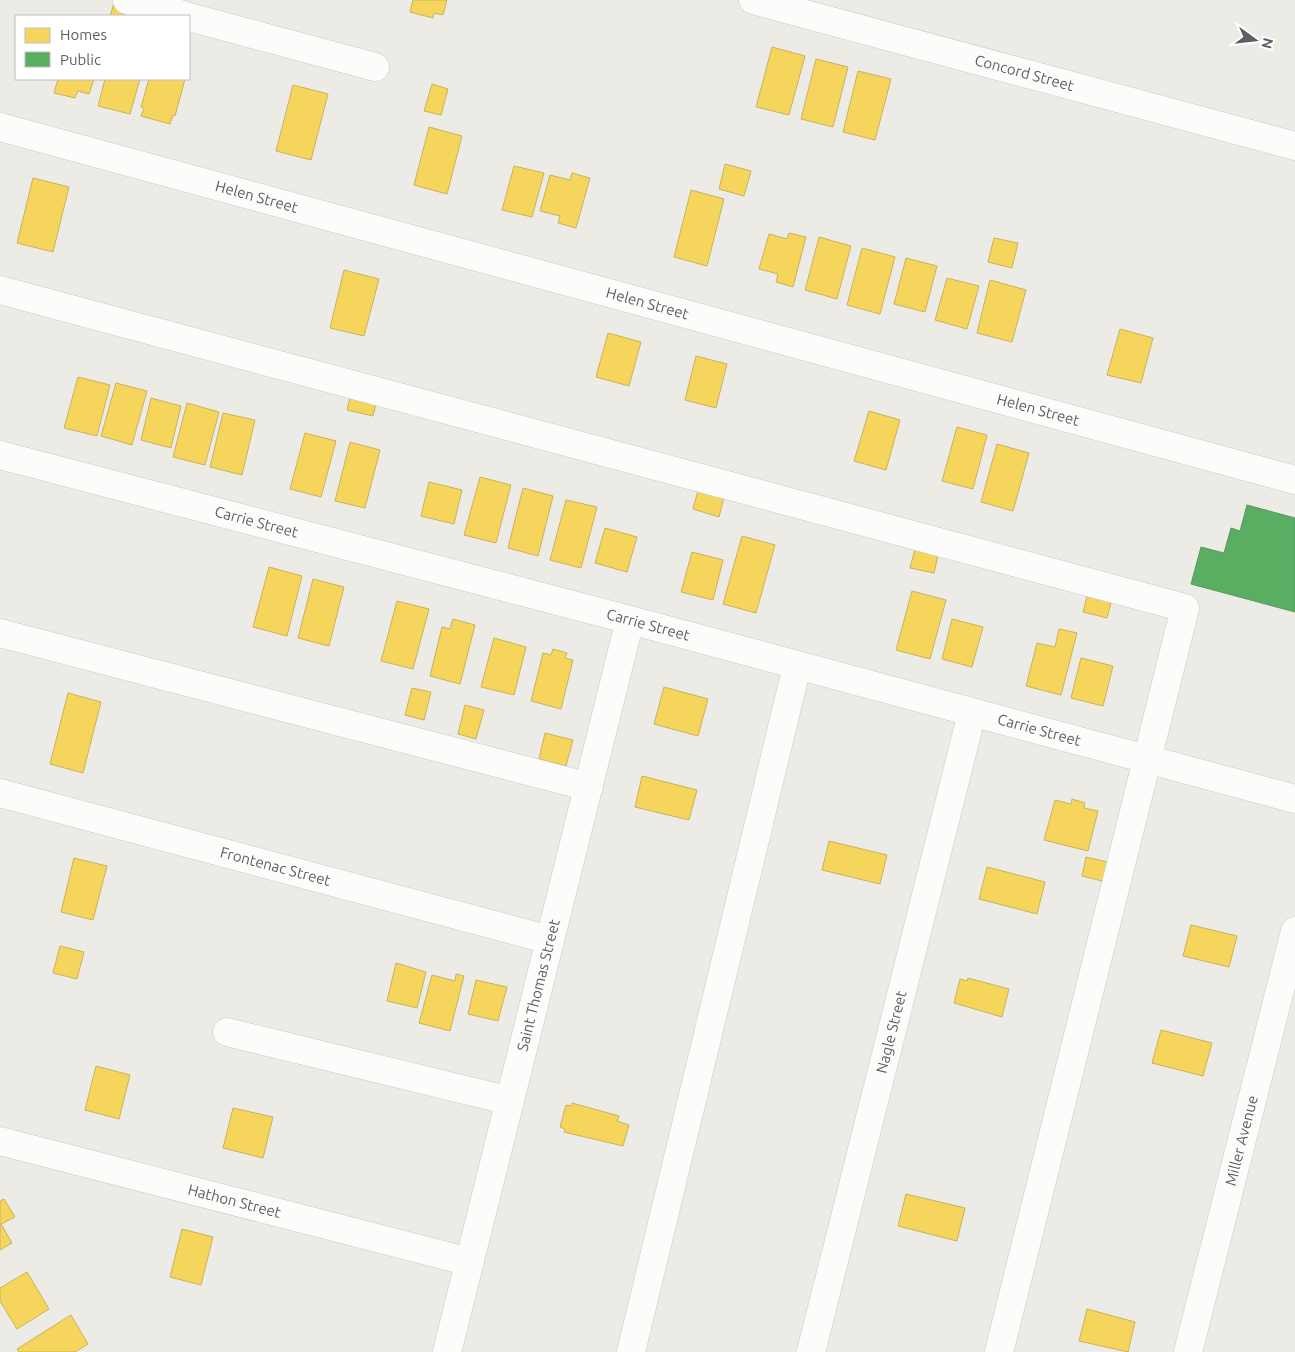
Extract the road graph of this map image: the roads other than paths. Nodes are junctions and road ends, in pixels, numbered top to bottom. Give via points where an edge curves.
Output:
1 (127, 0) edge
2 (754, 0) edge
3 (184, 15) edge
4 (190, 17) edge
5 (375, 67) dead end
6 (0, 127) edge
7 (1295, 146) edge
8 (0, 290) edge
9 (0, 455) edge
10 (1295, 480) edge
11 (630, 620) junction
12 (0, 633) edge
13 (797, 666) junction
14 (972, 713) junction
15 (1148, 760) junction
16 (588, 787) junction
17 (0, 793) edge
18 (1295, 799) edge
19 (1295, 931) edge
20 (550, 940) junction
21 (228, 1032) dead end
22 (510, 1102) junction
23 (0, 1141) edge
24 (470, 1262) junction
25 (447, 1352) edge
26 (631, 1352) edge
27 (811, 1352) edge
28 (999, 1352) edge
29 (1188, 1352) edge

1 - 3 street
2 - 7 street, Concord Street
4 - 5 street
6 - 10 street, Helen Street
8 - 15 street via 1185,608
9 - 11 street, Carrie Street
11 - 13 street, Carrie Street
11 - 16 street, Saint Thomas Street
12 - 16 street
13 - 14 street, Carrie Street
13 - 26 street
14 - 15 street, Carrie Street
14 - 27 street, Nagle Street
15 - 18 street, Carrie Street
15 - 28 street
16 - 20 street, Saint Thomas Street
17 - 20 street, Frontenac Street
19 - 29 street, Miller Avenue
20 - 22 street, Saint Thomas Street
21 - 22 street
22 - 24 street, Saint Thomas Street
23 - 24 street, Hathon Street
24 - 25 street, Saint Thomas Street

